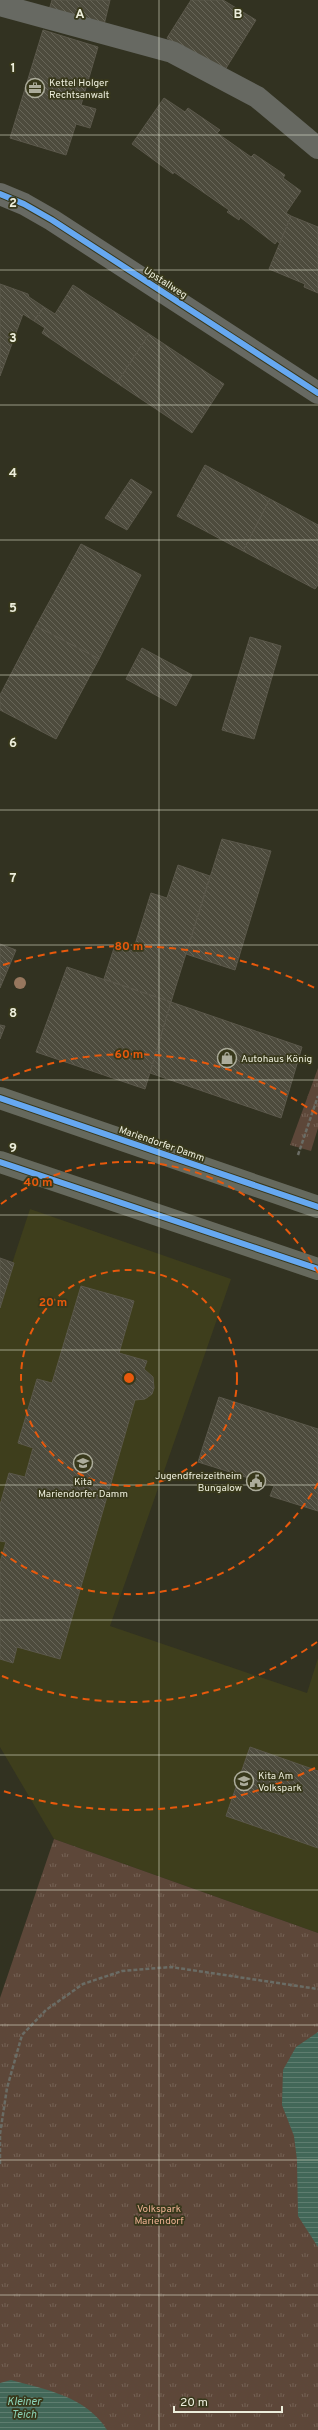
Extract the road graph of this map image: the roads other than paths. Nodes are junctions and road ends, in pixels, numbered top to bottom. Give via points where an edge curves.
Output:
1 (0, 5) edge
2 (318, 148) edge
3 (0, 194) edge
4 (318, 393) edge
5 (0, 1098) edge
6 (0, 1162) edge
7 (318, 1207) edge
8 (318, 1269) edge

1 - 2 street via 172,52 257,96
3 - 4 street, Upstallweg via 52,220
5 - 7 main road, Mariendorfer Damm
6 - 8 main road

